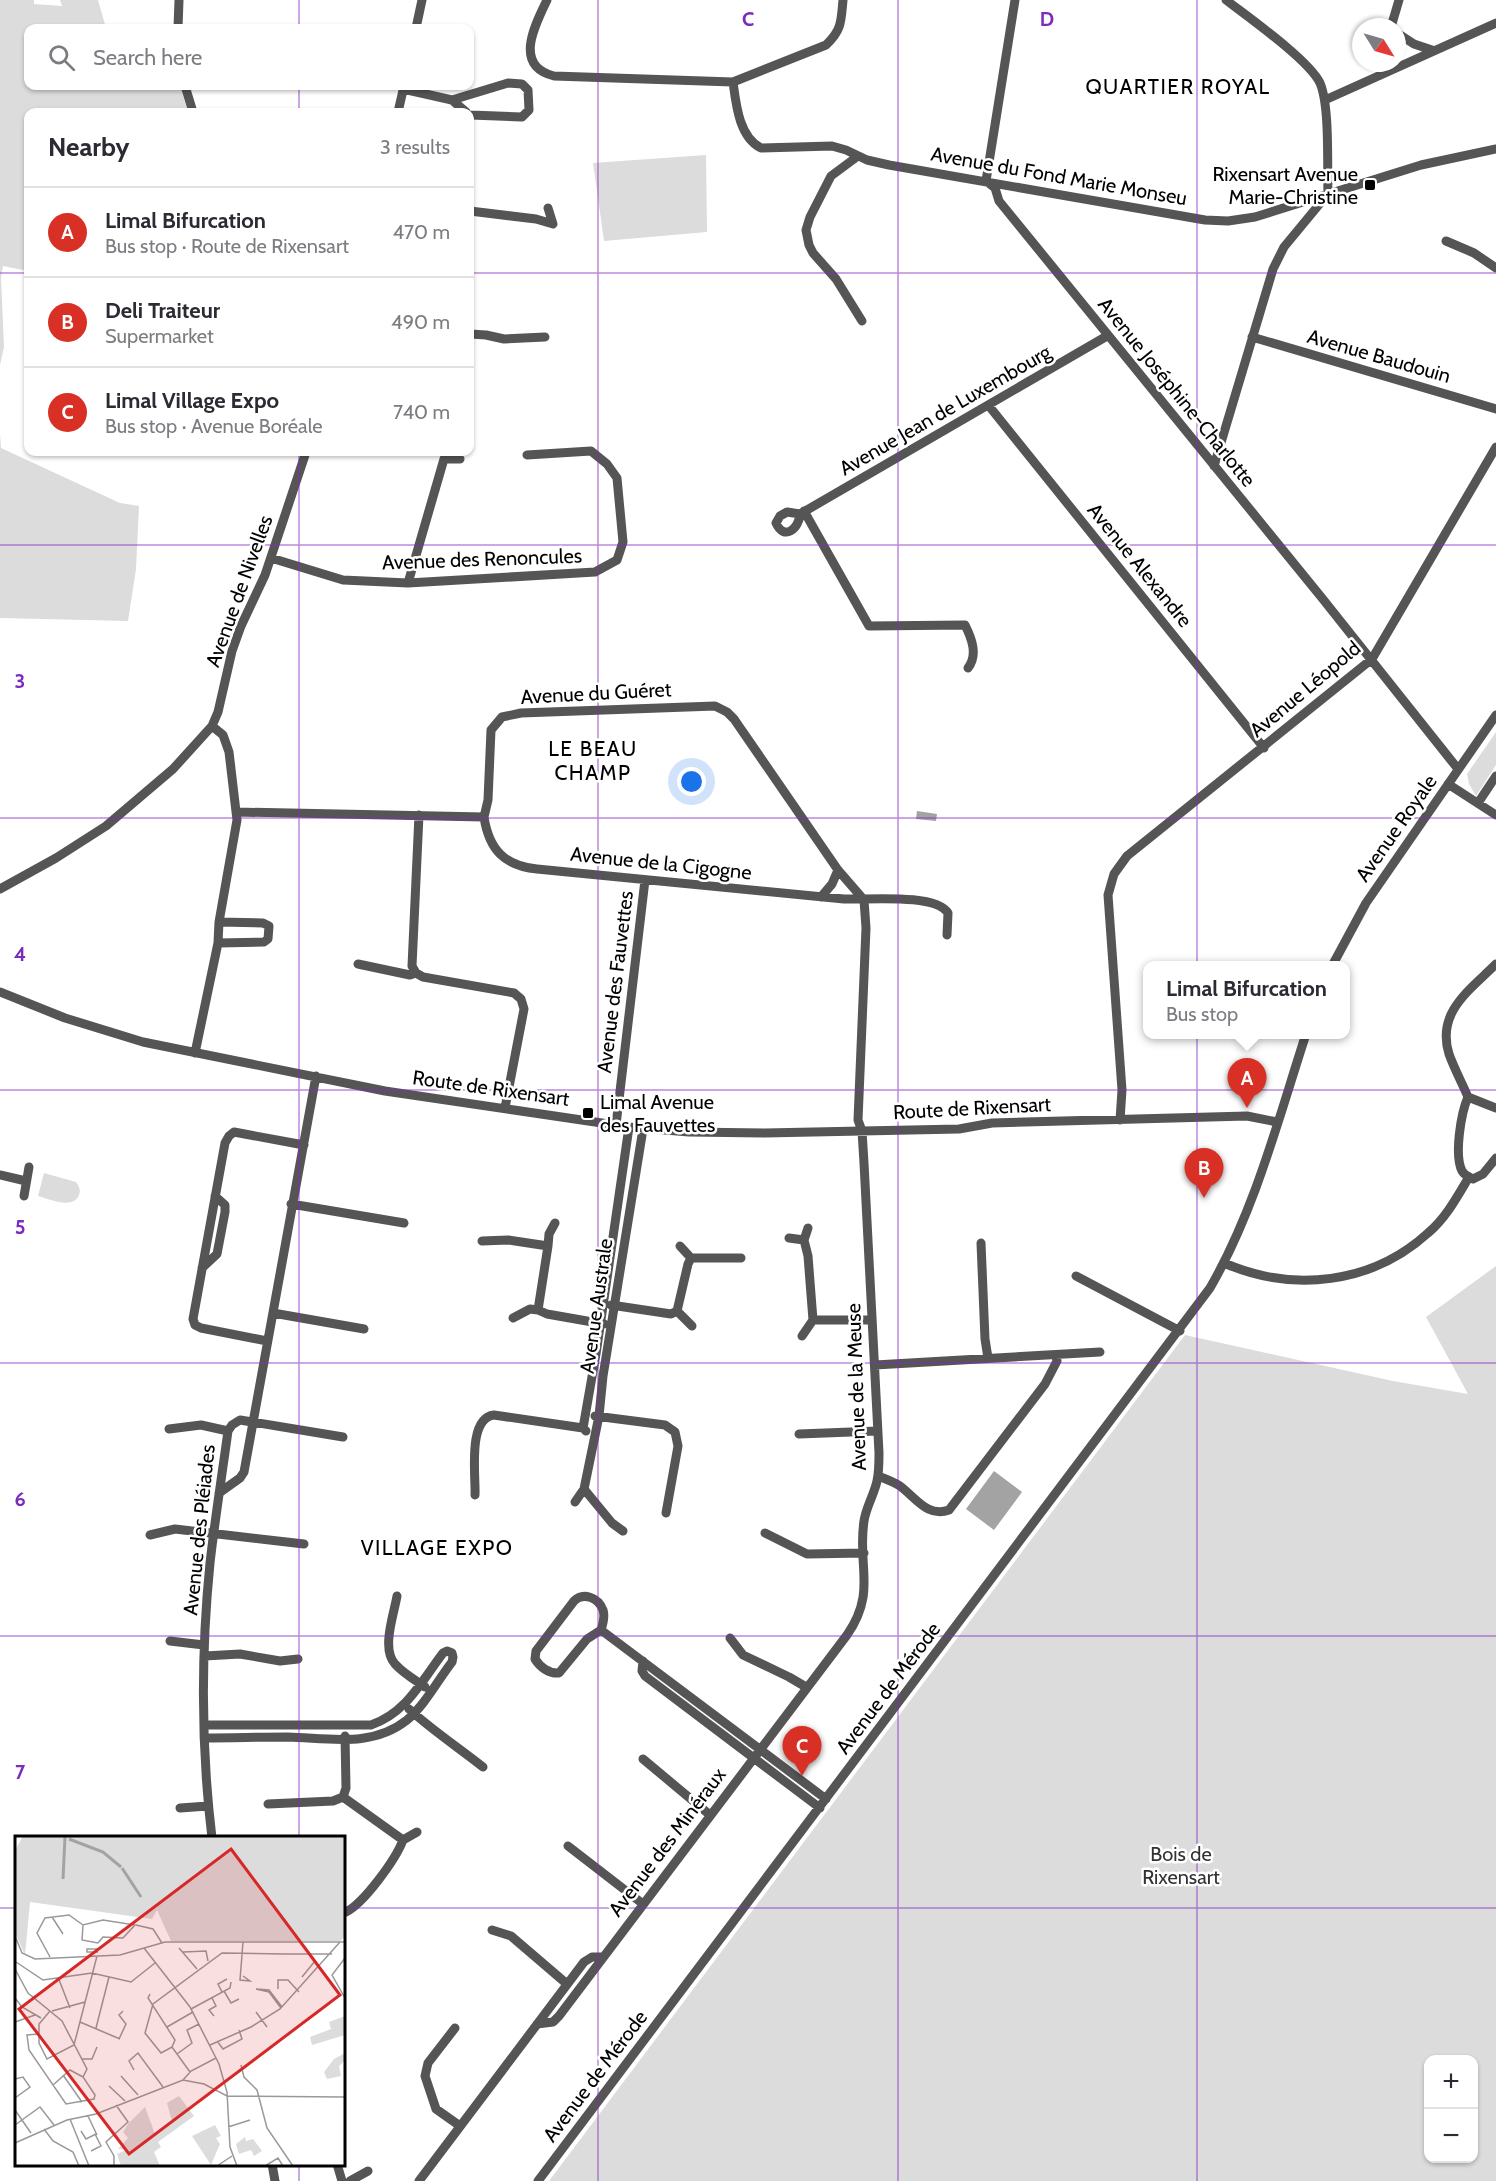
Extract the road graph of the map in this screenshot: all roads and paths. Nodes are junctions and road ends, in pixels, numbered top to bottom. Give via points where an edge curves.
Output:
1 (179, 0) edge
2 (422, 0) edge
3 (535, 0) edge
4 (843, 0) edge
5 (1015, 0) edge
6 (1399, 0) edge
7 (1231, 1) edge
8 (546, 2) edge
9 (1394, 18) edge
10 (1496, 23) edge
11 (178, 24) edge
12 (417, 24) edge
13 (1406, 39) edge
14 (1432, 50) junction
15 (1378, 72) edge
16 (1377, 76) junction
17 (733, 82) junction
18 (186, 90) edge
19 (402, 90) edge
20 (414, 90) edge
21 (452, 100) junction
22 (1325, 100) junction
23 (192, 108) edge
24 (399, 108) edge
25 (461, 108) edge
26 (474, 114) edge
27 (1496, 148) edge
28 (858, 156) junction
29 (986, 181) junction
30 (1328, 194) junction
31 (548, 208) dead end
32 (474, 211) edge
33 (1446, 241) dead end
34 (1496, 268) edge
35 (862, 321) dead end
36 (474, 334) edge
37 (1107, 336) junction
38 (545, 337) dead end
39 (1252, 338) junction
40 (989, 406) junction
41 (1496, 409) edge
42 (1496, 447) edge
43 (527, 455) dead end
44 (305, 456) edge
45 (460, 459) dead end
46 (1214, 466) junction
47 (271, 558) junction
48 (408, 583) junction
49 (1372, 659) junction
50 (968, 668) dead end
51 (1496, 715) edge
52 (212, 726) junction
53 (1263, 748) junction
54 (1458, 770) junction
55 (1496, 776) edge
56 (1448, 784) junction
57 (1478, 803) junction
58 (236, 812) junction
59 (419, 815) junction
60 (1496, 815) edge
61 (484, 817) junction
62 (838, 870) junction
63 (645, 880) junction
64 (0, 889) edge
65 (821, 897) junction
66 (864, 900) junction
67 (219, 922) junction
68 (947, 935) dead end
69 (218, 943) junction
70 (1335, 961) edge
71 (358, 964) dead end
72 (1496, 964) edge
73 (416, 973) junction
74 (0, 992) edge
75 (1305, 1039) edge
76 (195, 1053) junction
77 (316, 1076) junction
78 (1468, 1097) junction
79 (505, 1108) junction
80 (1496, 1108) edge
81 (1120, 1120) junction
82 (1277, 1122) junction
83 (616, 1125) junction
84 (629, 1127) junction
85 (643, 1128) junction
86 (862, 1131) junction
87 (303, 1145) junction
88 (1496, 1158) edge
89 (29, 1167) dead end
90 (0, 1175) edge
91 (1469, 1177) junction
92 (26, 1181) junction
93 (24, 1196) dead end
94 (291, 1204) junction
95 (404, 1223) dead end
96 (555, 1223) dead end
97 (808, 1228) dead end
98 (789, 1238) dead end
99 (804, 1240) junction
100 (482, 1241) dead end
101 (981, 1243) dead end
102 (680, 1245) dead end
103 (548, 1246) junction
104 (691, 1258) junction
105 (741, 1258) dead end
106 (1224, 1263) junction
107 (1076, 1276) dead end
108 (603, 1303) junction
109 (615, 1305) junction
110 (538, 1310) junction
111 (677, 1311) junction
112 (273, 1313) junction
113 (513, 1318) dead end
114 (813, 1320) junction
115 (872, 1320) junction
116 (600, 1323) junction
117 (612, 1325) junction
118 (692, 1326) dead end
119 (364, 1329) dead end
120 (1180, 1331) junction
121 (802, 1336) dead end
122 (267, 1341) junction
123 (1100, 1352) dead end
124 (1056, 1356) junction
125 (988, 1358) junction
126 (875, 1365) junction
127 (587, 1414) junction
128 (599, 1416) junction
129 (253, 1424) junction
130 (583, 1428) junction
131 (169, 1429) dead end
132 (228, 1431) junction
133 (877, 1431) junction
134 (799, 1434) dead end
135 (595, 1436) junction
136 (344, 1437) dead end
137 (878, 1476) junction
138 (584, 1489) junction
139 (219, 1493) junction
140 (475, 1496) dead end
141 (575, 1502) dead end
142 (666, 1514) dead end
143 (623, 1531) dead end
144 (765, 1533) dead end
145 (150, 1535) dead end
146 (214, 1535) junction
147 (304, 1544) dead end
148 (864, 1553) junction
149 (397, 1596) dead end
150 (601, 1630) junction
151 (730, 1638) dead end
152 (170, 1641) dead end
153 (204, 1645) junction
154 (205, 1656) junction
155 (298, 1659) dead end
156 (643, 1661) junction
157 (420, 1683) junction
158 (806, 1688) junction
159 (430, 1692) junction
160 (405, 1705) junction
161 (414, 1714) junction
162 (205, 1725) junction
163 (346, 1727) junction
164 (205, 1738) junction
165 (345, 1740) junction
166 (760, 1749) junction
167 (753, 1758) junction
168 (643, 1759) dead end
169 (483, 1767) dead end
170 (343, 1797) junction
171 (826, 1799) junction
172 (268, 1804) dead end
173 (208, 1806) junction
174 (180, 1808) dead end
175 (820, 1808) junction
176 (710, 1815) junction
177 (417, 1832) dead end
178 (212, 1836) edge
179 (403, 1840) junction
180 (568, 1846) dead end
181 (643, 1904) junction
182 (345, 1912) edge
183 (492, 1930) dead end
184 (603, 1957) junction
185 (567, 1984) junction
186 (537, 2024) junction
187 (455, 2028) dead end
188 (460, 2126) junction
189 (272, 2166) edge
190 (337, 2166) edge
191 (368, 2171) dead end
192 (275, 2181) edge
193 (342, 2181) edge
194 (350, 2181) edge
195 (419, 2181) edge
196 (538, 2181) edge

1 - 11 street
2 - 12 street
3 - 8 street
4 - 17 street via 841,26 826,45
5 - 29 street
6 - 9 street
7 - 22 street via 1312,71
8 - 17 street via 529,46 533,63 545,74
10 - 14 street
13 - 14 street
14 - 16 street
15 - 16 street
16 - 22 street
17 - 28 street, Avenue du Fond Marie Monseu via 752,144 761,148 832,146
18 - 23 street
19 - 24 street
20 - 21 street
21 - 25 street
21 - 26 street via 508,83 522,84 528,90 529,110 522,117
22 - 30 street
27 - 30 street, Avenue du Fond Marie Monseu via 1421,165
28 - 29 street, Avenue du Fond Marie Monseu
28 - 35 street via 831,176 806,230 813,253 836,279
29 - 30 street, Avenue du Fond Marie Monseu via 1205,220 1244,219
29 - 37 street, Avenue Joséphine-Charlotte
30 - 39 street via 1284,247 1273,269
31 - 32 street via 553,224
33 - 34 street
36 - 38 street via 504,339
37 - 40 street, Avenue Jean de Luxembourg
37 - 46 street, Avenue Joséphine-Charlotte
39 - 41 street, Avenue Baudouin
39 - 46 street
40 - 50 street, Avenue Jean de Luxembourg via 802,513 869,626 965,625 974,657
40 - 53 street, Avenue Alexandre
42 - 49 street, Avenue Léopold
43 - 48 street, Avenue des Renoncules via 591,451 607,464 617,478 623,542 617,560 595,573
44 - 47 street, Avenue de Nivelles
45 - 48 street via 444,459
46 - 49 street, Avenue Joséphine-Charlotte
47 - 48 street, Avenue des Renoncules via 343,580
47 - 52 street, Avenue de Nivelles via 232,651
49 - 53 street, Avenue Léopold
49 - 54 street, Avenue Joséphine-Charlotte
51 - 54 street, Avenue Royale
52 - 58 street via 223,735 229,752
52 - 64 street, Avenue de Nivelles via 173,769 106,826
53 - 81 street, Avenue Léopold via 1127,856 1110,882 1122,1089
54 - 56 street, Avenue Royale
55 - 57 street
56 - 57 street
56 - 70 street, Avenue Royale via 1366,903
57 - 60 street
58 - 59 street
58 - 67 street
59 - 61 street
59 - 73 street via 412,966
61 - 62 street, Avenue du Guéret via 490,738 493,726 502,717 521,713 715,706 734,719
61 - 63 street, Avenue de la Cigogne via 496,850 517,866
62 - 65 street
62 - 66 street, Avenue du Guéret
63 - 65 street, Avenue de la Cigogne
63 - 83 street, Avenue des Fauvettes
65 - 66 street, Avenue de la Cigogne
66 - 68 street, Avenue de la Cigogne via 930,902 941,906 948,913
66 - 86 street via 867,919 858,1120
67 - 69 street
67 - 69 street via 269,926 264,942
69 - 76 street
71 - 73 street
72 - 78 street via 1458,1001 1446,1031 1448,1052
73 - 79 street via 513,993 521,999 524,1009
74 - 76 street, Route de Rixensart via 100,1030
75 - 82 street
76 - 77 street, Route de Rixensart
77 - 79 street, Route de Rixensart via 385,1091
77 - 87 street
78 - 80 street
78 - 91 street via 1458,1154 1461,1168
79 - 83 street, Route de Rixensart
81 - 82 street, Route de Rixensart via 1247,1116
81 - 86 street, Route de Rixensart
82 - 106 street, Avenue de Mérode via 1250,1205
83 - 84 street, Route de Rixensart
84 - 85 street, Route de Rixensart
84 - 108 street, Avenue Australe
85 - 86 street, Route de Rixensart via 723,1133
85 - 109 street, Avenue Australe
86 - 115 street, Avenue de la Meuse
87 - 94 street
87 - 122 street via 234,1132 225,1143 215,1196 195,1325
88 - 91 street via 1483,1174
89 - 92 street
90 - 92 street
91 - 106 street via 1430,1232 1399,1254 1358,1274 1327,1281 1293,1281
92 - 93 street
94 - 95 street
94 - 112 street
96 - 103 street
97 - 99 street
98 - 99 street
99 - 114 street
100 - 103 street
101 - 125 street
102 - 104 street
103 - 110 street
104 - 105 street
104 - 111 street
106 - 120 street, Avenue de Mérode
107 - 120 street
108 - 109 street
108 - 116 street, Avenue Australe
109 - 111 street via 671,1314
109 - 117 street, Avenue Australe
110 - 113 street via 530,1309
110 - 116 street
111 - 118 street
112 - 119 street
112 - 122 street
114 - 115 street
114 - 121 street
115 - 126 street, Avenue de la Meuse
116 - 117 street
116 - 127 street, Avenue Australe
117 - 128 street, Avenue Australe
120 - 171 street, Avenue de Mérode
122 - 129 street
123 - 124 street
124 - 125 street
124 - 137 street via 1045,1384 949,1510 932,1512 897,1484
125 - 126 street
126 - 133 street, Avenue de la Meuse
127 - 128 street
127 - 130 street, Avenue Australe
128 - 135 street, Avenue Australe
128 - 142 street via 665,1425 675,1432 678,1446
129 - 132 street, Avenue des Pléiades via 240,1420
129 - 136 street
129 - 139 street via 244,1472
130 - 135 street
130 - 140 street via 486,1418 480,1423 473,1468
131 - 132 street via 201,1425
132 - 139 street, Avenue des Pléiades
133 - 134 street
133 - 137 street, Avenue de la Meuse
135 - 138 street, Avenue Australe
137 - 148 street, Avenue de la Meuse via 864,1520
138 - 141 street, Avenue Australe
138 - 143 street
139 - 146 street, Avenue des Pléiades
144 - 148 street via 807,1554
145 - 146 street via 176,1529
146 - 147 street
146 - 153 street, Avenue des Pléiades
148 - 158 street, Avenue de la Meuse via 865,1593 859,1615
149 - 157 street via 390,1656 395,1665
150 - 150 street via 601,1607 587,1596 580,1596 536,1651 535,1659 552,1673 560,1672 587,1639
150 - 156 street
151 - 158 street via 742,1655
152 - 153 street
153 - 154 street, Avenue des Pléiades
154 - 155 street via 240,1654
154 - 162 street, Avenue des Pléiades
156 - 166 street
156 - 167 street via 645,1676
157 - 159 street
157 - 159 street via 444,1653 452,1653 452,1662
157 - 160 street
158 - 166 street, Avenue de la Meuse
159 - 161 street
160 - 161 street
160 - 163 street via 377,1723
161 - 165 street via 387,1733
161 - 169 street
162 - 163 street
162 - 164 street, Avenue des Pléiades
163 - 165 street
164 - 165 street
164 - 173 street, Avenue des Pléiades
165 - 170 street
166 - 167 street, Avenue des Minéraux
166 - 171 street
167 - 175 street
167 - 176 street, Avenue des Minéraux
168 - 176 street
170 - 172 street via 333,1801
170 - 179 street
171 - 175 street, Avenue de Mérode
173 - 174 street
173 - 178 street, Avenue des Pléiades
175 - 196 street, Avenue de Mérode
176 - 181 street, Avenue des Minéraux
177 - 179 street
179 - 182 street via 399,1851 355,1907
180 - 181 street
181 - 184 street, Avenue des Minéraux
183 - 185 street via 511,1936
184 - 185 street, Avenue des Minéraux via 588,1958
184 - 186 street, Avenue des Minéraux via 556,2020
185 - 186 street, Avenue des Minéraux
186 - 188 street, Avenue des Minéraux
187 - 188 street via 428,2063 425,2076 436,2109
188 - 195 street, Avenue des Minéraux
189 - 192 street
190 - 193 street
191 - 194 street

